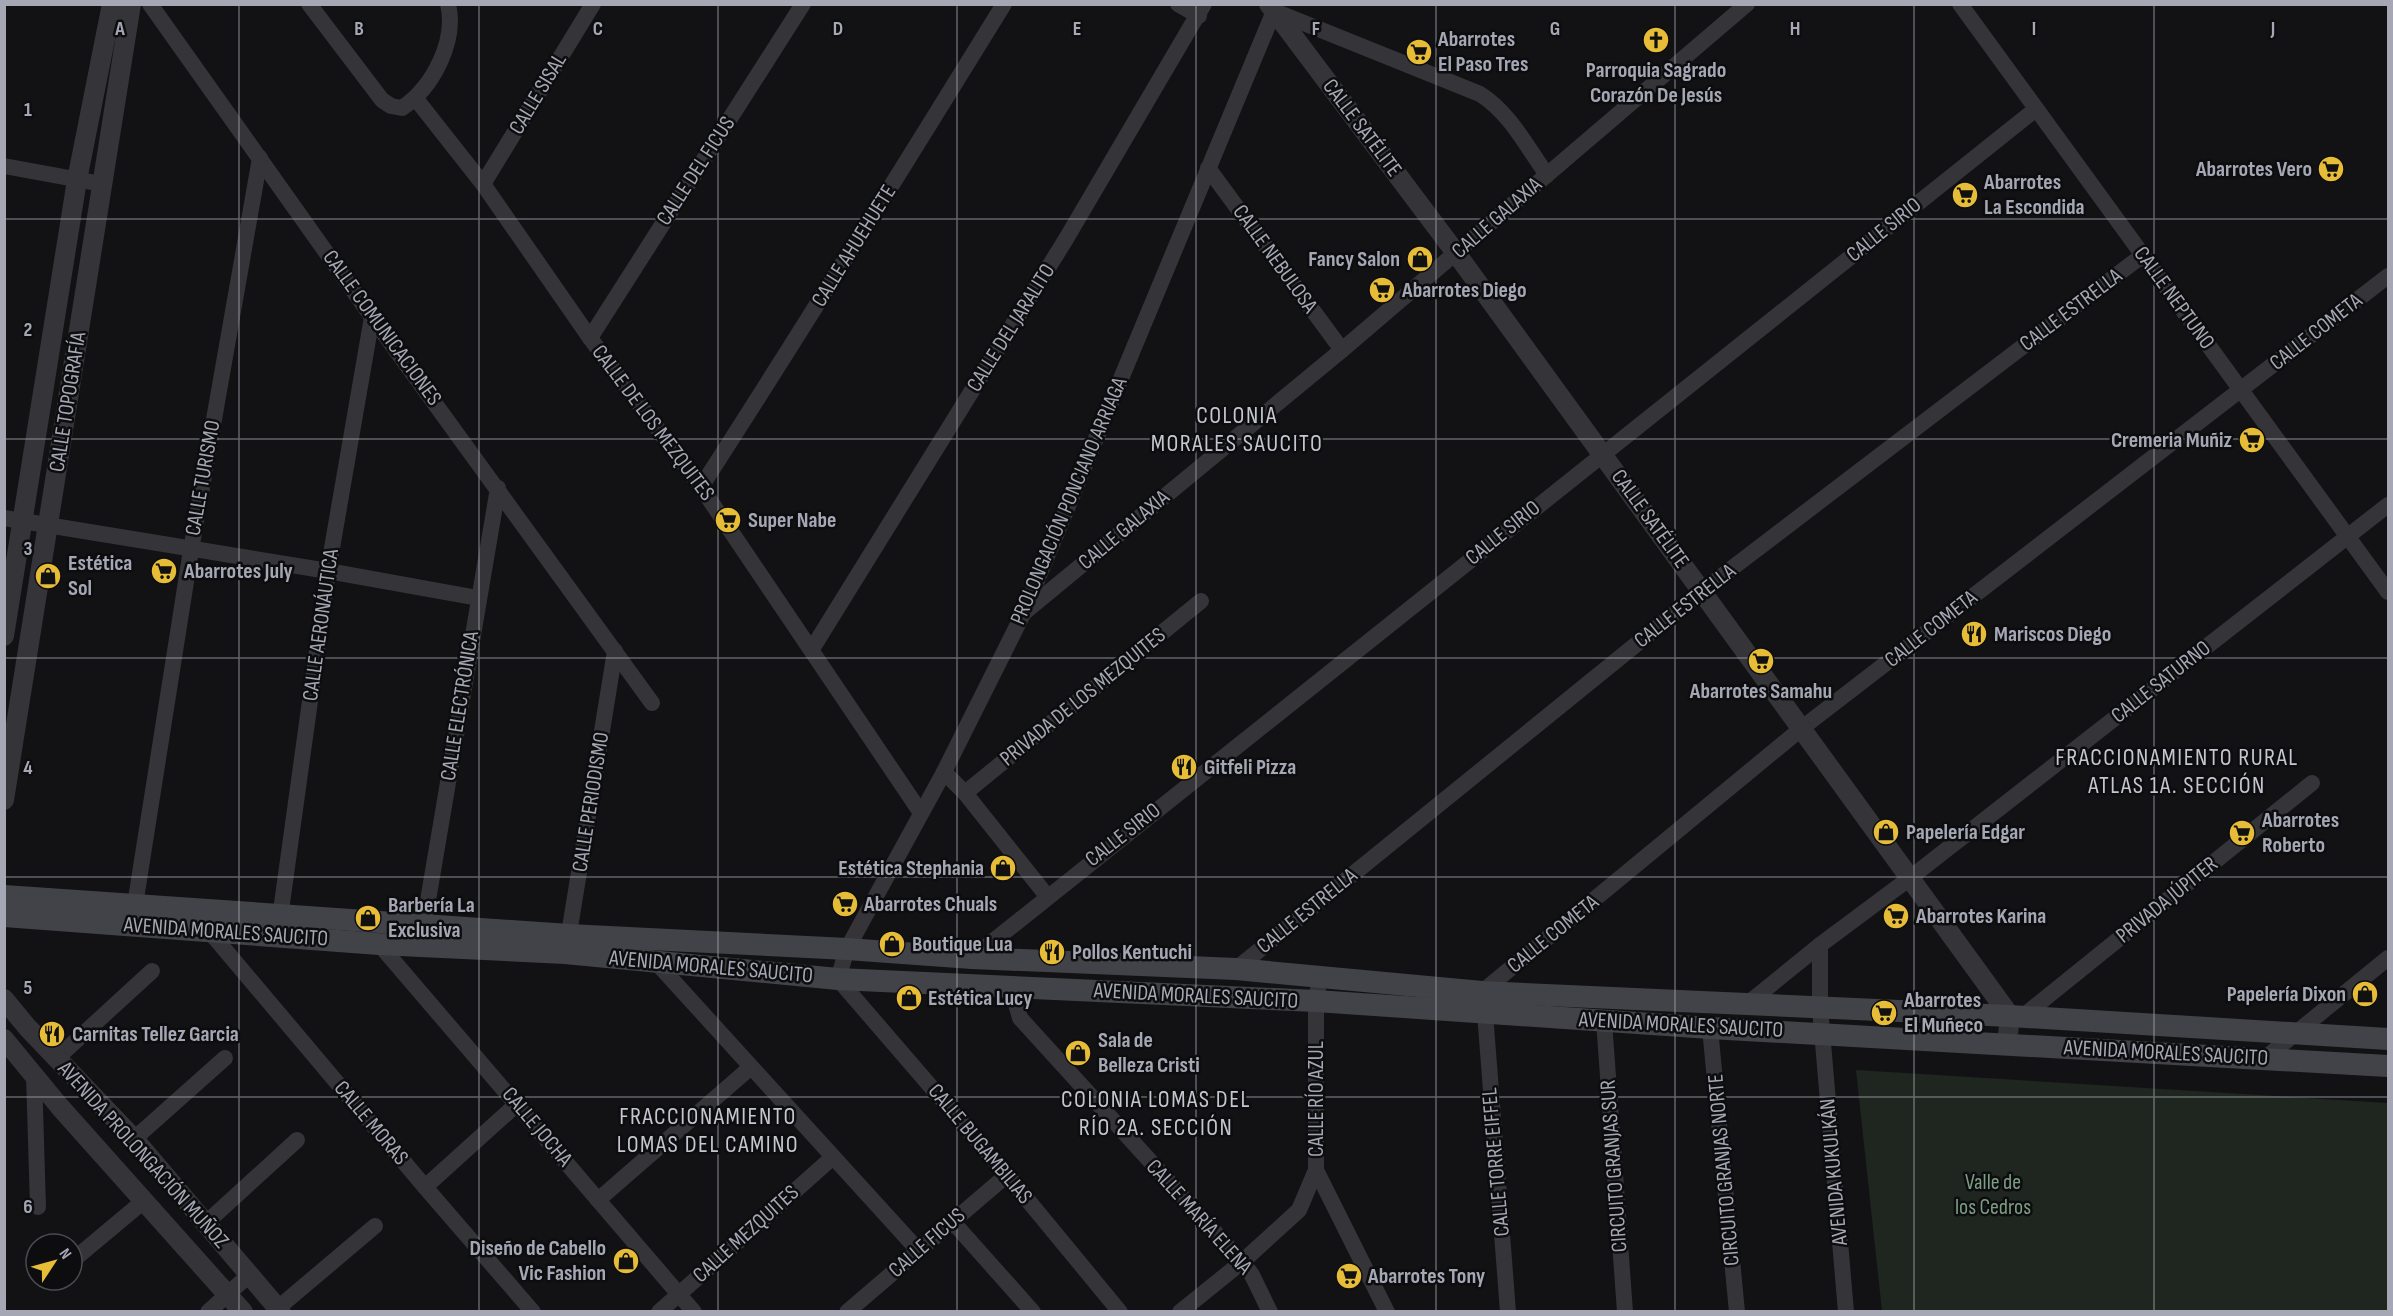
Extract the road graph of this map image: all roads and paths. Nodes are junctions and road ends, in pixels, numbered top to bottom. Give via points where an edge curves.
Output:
1 (112, 4) edge
2 (131, 4) edge
3 (150, 4) edge
4 (309, 4) edge
5 (448, 4) edge
6 (593, 4) edge
7 (803, 4) edge
8 (1004, 4) edge
9 (1178, 4) edge
10 (1747, 4) edge
11 (1960, 4) edge
12 (1271, 8) edge
13 (1201, 10) edge
14 (416, 99) junction
15 (2036, 108) junction
16 (260, 158) junction
17 (4, 166) edge
18 (1208, 168) junction
19 (1547, 176) junction
20 (77, 180) junction
21 (102, 184) junction
22 (483, 184) junction
23 (1456, 253) junction
24 (2143, 255) junction
25 (2388, 276) edge
26 (372, 317) junction
27 (590, 338) junction
28 (1342, 350) junction
29 (2241, 390) junction
30 (1603, 454) junction
31 (701, 487) junction
32 (498, 488) junction
33 (2388, 505) edge
34 (13, 520) edge
35 (49, 526) junction
36 (2348, 536) junction
37 (190, 550) junction
38 (328, 571) junction
39 (1702, 591) junction
40 (2388, 592) edge
41 (478, 598) junction
42 (1201, 601) dead end
43 (1023, 614) junction
44 (4, 636) edge
45 (812, 649) junction
46 (615, 651) junction
47 (652, 703) dead end
48 (1802, 728) junction
49 (944, 772) junction
50 (2312, 783) dead end
51 (965, 793) junction
52 (4, 800) edge
53 (921, 813) junction
54 (1910, 878) junction
55 (4, 896) edge
56 (1047, 896) junction
57 (135, 905) junction
58 (4, 916) edge
59 (424, 924) junction
60 (280, 925) junction
61 (210, 932) junction
62 (379, 944) junction
63 (567, 944) junction
64 (1820, 945) junction
65 (848, 949) junction
66 (972, 958) junction
67 (2388, 958) edge
68 (655, 961) junction
69 (1236, 969) junction
70 (152, 971) dead end
71 (1320, 977) junction
72 (838, 979) junction
73 (1018, 987) junction
74 (4, 999) edge
75 (1316, 1001) junction
76 (1483, 1003) junction
77 (1746, 1005) junction
78 (1820, 1008) junction
79 (2016, 1017) junction
80 (1604, 1021) junction
81 (1710, 1028) junction
82 (2295, 1032) junction
83 (1823, 1033) junction
84 (4, 1039) edge
85 (2388, 1039) edge
86 (2007, 1044) junction
87 (57, 1058) junction
88 (225, 1058) dead end
89 (2264, 1059) junction
90 (2388, 1066) edge
91 (751, 1067) junction
92 (34, 1075) junction
93 (85, 1088) junction
94 (518, 1104) junction
95 (60, 1107) junction
96 (134, 1139) junction
97 (297, 1140) dead end
98 (833, 1157) junction
99 (1316, 1170) junction
100 (1007, 1174) junction
101 (424, 1187) junction
102 (145, 1200) junction
103 (598, 1200) junction
104 (38, 1207) dead end
105 (952, 1221) junction
106 (205, 1224) junction
107 (375, 1226) dead end
108 (918, 1250) junction
109 (84, 1251) edge
110 (1242, 1262) junction
111 (249, 1275) junction
112 (227, 1294) junction
113 (679, 1294) junction
114 (857, 1308) edge
115 (279, 1310) edge
116 (208, 1311) edge
117 (243, 1311) edge
118 (533, 1311) edge
119 (659, 1311) edge
120 (694, 1311) edge
121 (1033, 1311) edge
122 (1120, 1311) edge
123 (1180, 1311) edge
124 (1270, 1311) edge
125 (1387, 1311) edge
126 (1508, 1311) edge
127 (1624, 1311) edge
128 (1737, 1311) edge
129 (1846, 1311) edge

1 - 20 street, CALLE TOPOGRAFÍA
2 - 21 street, CALLE TOPOGRAFÍA
3 - 16 street, CALLE COMUNICACIONES
4 - 14 street via 382,100 402,108
5 - 14 street via 448,33 440,63
6 - 22 street, CALLE SISAL
7 - 27 street, CALLE DEL FICUS
8 - 31 street, CALLE AHUEHUETE
9 - 13 street
10 - 19 street, CALLE GALAXIA
11 - 15 street, CALLE NEPTUNO
12 - 18 street, PROLONGACIÓN PONCIANO ARRIAGA
12 - 19 street via 1495,103
12 - 23 street, CALLE SATÉLITE
13 - 45 street, CALLE DEL JARALITO via 1066,239
14 - 22 street, CALLE DE LOS MEZQUITES
15 - 24 street, CALLE NEPTUNO
15 - 30 street, CALLE SIRIO
16 - 26 street, CALLE COMUNICACIONES
16 - 37 street, CALLE TURISMO
17 - 20 street
18 - 28 street, CALLE NEBULOSA
18 - 43 street, PROLONGACIÓN PONCIANO ARRIAGA
19 - 23 street, CALLE GALAXIA
20 - 21 street
20 - 34 street, CALLE TOPOGRAFÍA
21 - 35 street, CALLE TOPOGRAFÍA
22 - 27 street, CALLE DE LOS MEZQUITES
23 - 28 street, CALLE GALAXIA
23 - 30 street, CALLE SATÉLITE
24 - 29 street, CALLE NEPTUNO
24 - 39 street, CALLE ESTRELLA
25 - 29 street, CALLE COMETA
26 - 32 street, CALLE COMUNICACIONES
26 - 38 street, CALLE AERONÁUTICA
27 - 31 street, CALLE DE LOS MEZQUITES
28 - 43 street, CALLE GALAXIA
29 - 36 street, CALLE NEPTUNO
29 - 48 street, CALLE COMETA
30 - 39 street, CALLE SATÉLITE
30 - 56 street, CALLE SIRIO
31 - 45 street, CALLE DE LOS MEZQUITES
32 - 41 street, CALLE ELECTRÓNICA
32 - 46 street, CALLE COMUNICACIONES
33 - 36 street, CALLE SATURNO
34 - 35 street
34 - 44 street, CALLE TOPOGRAFÍA
35 - 37 street
35 - 52 street, CALLE TOPOGRAFÍA
36 - 40 street, CALLE NEPTUNO
36 - 54 street, CALLE SATURNO
37 - 38 street
37 - 57 street, CALLE TURISMO
38 - 41 street
38 - 60 street, CALLE AERONÁUTICA
39 - 48 street, CALLE SATÉLITE
39 - 69 street, CALLE ESTRELLA
41 - 59 street, CALLE ELECTRÓNICA
42 - 51 street, PRIVADA DE LOS MEZQUITES
43 - 49 street, PROLONGACIÓN PONCIANO ARRIAGA
45 - 53 street, CALLE DE LOS MEZQUITES
46 - 47 street, CALLE COMUNICACIONES
46 - 63 street, CALLE PERIODISMO
48 - 54 street, CALLE SATÉLITE
48 - 76 street, CALLE COMETA
49 - 51 street
49 - 53 street, PROLONGACIÓN PONCIANO ARRIAGA
50 - 79 street, PRIVADA JÚPITER
51 - 56 street
53 - 65 street, PROLONGACIÓN PONCIANO ARRIAGA
54 - 64 street, CALLE SATURNO
54 - 79 street, CALLE SATÉLITE
55 - 57 main road, AVENIDA MORALES SAUCITO
56 - 66 street, CALLE SIRIO
57 - 60 main road, AVENIDA MORALES SAUCITO
58 - 61 main road, AVENIDA MORALES SAUCITO
59 - 60 main road, AVENIDA MORALES SAUCITO
59 - 63 main road, AVENIDA MORALES SAUCITO
60 - 61 main road, AVENIDA MORALES SAUCITO
60 - 62 main road, AVENIDA MORALES SAUCITO
61 - 101 street, CALLE MORAS
62 - 63 main road, AVENIDA MORALES SAUCITO
62 - 94 street, CALLE JOCHA
63 - 65 main road, AVENIDA MORALES SAUCITO
63 - 68 main road, AVENIDA MORALES SAUCITO
64 - 77 street, CALLE SATURNO
64 - 78 street
65 - 66 main road, AVENIDA MORALES SAUCITO
65 - 72 street, PROLONGACIÓN PONCIANO ARRIAGA
66 - 69 main road, AVENIDA MORALES SAUCITO
67 - 82 street
68 - 72 main road, AVENIDA MORALES SAUCITO
68 - 91 street
69 - 71 main road, AVENIDA MORALES SAUCITO
70 - 87 street
71 - 75 street, CALLE RÍO AZUL
71 - 76 main road, AVENIDA MORALES SAUCITO
72 - 73 main road, AVENIDA MORALES SAUCITO
72 - 100 street, CALLE BUGAMBILIAS
73 - 75 main road, AVENIDA MORALES SAUCITO
73 - 110 street, CALLE MARÍA ELENA via 1016,1004 1020,1018
74 - 87 street, AVENIDA PROLONGACIÓN MUÑOZ
75 - 76 main road, AVENIDA MORALES SAUCITO
75 - 99 street, CALLE RÍO AZUL
76 - 77 main road, AVENIDA MORALES SAUCITO
76 - 80 main road, AVENIDA MORALES SAUCITO
76 - 126 street, CALLE TORRE EIFFEL
77 - 78 main road, AVENIDA MORALES SAUCITO
78 - 79 main road, AVENIDA MORALES SAUCITO
78 - 83 street
79 - 82 main road, AVENIDA MORALES SAUCITO
79 - 86 street
80 - 81 main road, AVENIDA MORALES SAUCITO
80 - 127 street, CIRCUITO GRANJAS SUR
81 - 83 main road, AVENIDA MORALES SAUCITO
81 - 128 street, CIRCUITO GRANJAS NORTE
82 - 85 main road, AVENIDA MORALES SAUCITO
82 - 89 street
83 - 86 main road, AVENIDA MORALES SAUCITO
83 - 129 street, AVENIDA KUKULKÁN
84 - 92 street, AVENIDA PROLONGACIÓN MUÑOZ
86 - 89 main road, AVENIDA MORALES SAUCITO
87 - 93 street, AVENIDA PROLONGACIÓN MUÑOZ
88 - 96 street
89 - 90 main road, AVENIDA MORALES SAUCITO
91 - 98 street
91 - 103 street
92 - 95 street, AVENIDA PROLONGACIÓN MUÑOZ
92 - 104 street
93 - 95 street
93 - 96 street, AVENIDA PROLONGACIÓN MUÑOZ
94 - 101 street
94 - 103 street, CALLE JOCHA
95 - 102 street, AVENIDA PROLONGACIÓN MUÑOZ
96 - 106 street, AVENIDA PROLONGACIÓN MUÑOZ
97 - 106 street
98 - 108 street
98 - 113 street, CALLE MEZQUITES
99 - 110 street via 1299,1210
99 - 125 street, CALLE RÍO AZUL
100 - 105 street, CALLE FICUS
100 - 122 street, CALLE BUGAMBILIAS
101 - 118 street, CALLE MORAS
102 - 109 street
102 - 112 street, AVENIDA PROLONGACIÓN MUÑOZ
103 - 113 street, CALLE JOCHA
105 - 108 street, CALLE FICUS
105 - 121 street
106 - 111 street, AVENIDA PROLONGACIÓN MUÑOZ
107 - 115 street
108 - 114 street, CALLE FICUS
110 - 123 street
110 - 124 street, CALLE MARÍA ELENA
111 - 112 street
111 - 115 street, AVENIDA PROLONGACIÓN MUÑOZ
112 - 116 street
112 - 117 street, AVENIDA PROLONGACIÓN MUÑOZ
113 - 119 street, CALLE MEZQUITES
113 - 120 street, CALLE JOCHA

